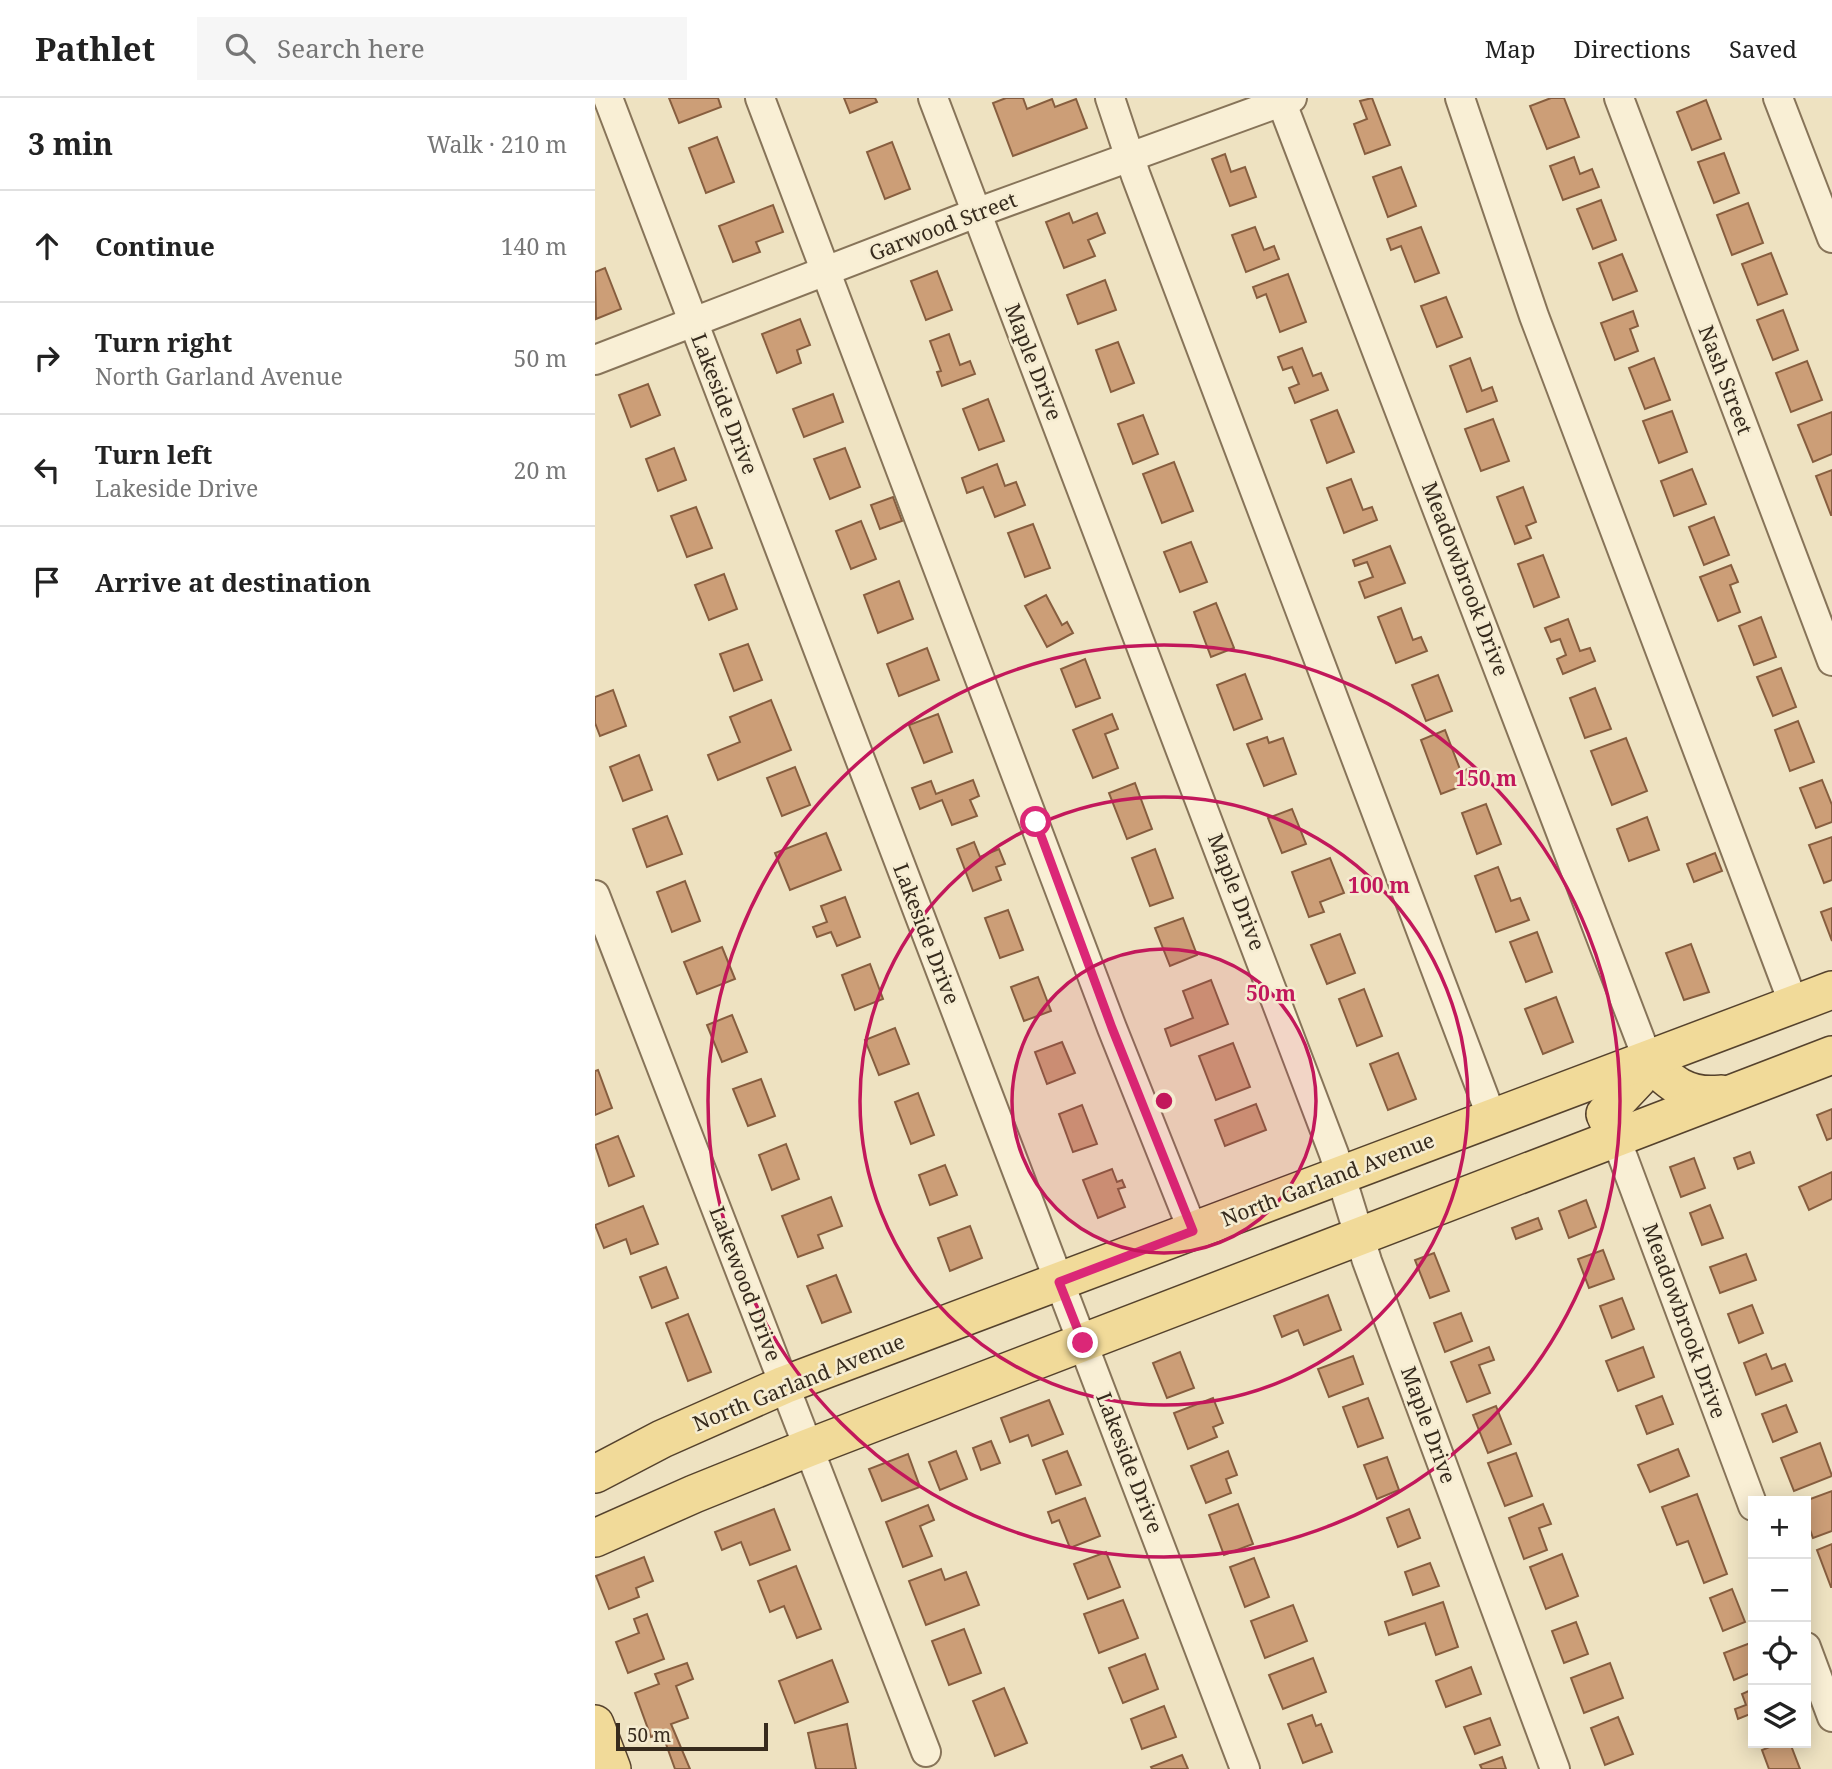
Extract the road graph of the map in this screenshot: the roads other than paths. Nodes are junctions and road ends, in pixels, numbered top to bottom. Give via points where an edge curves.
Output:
1 (608, 98) edge
2 (760, 98) edge
3 (933, 98) edge
4 (1110, 98) edge
5 (1460, 98) edge
6 (1619, 98) edge
7 (1778, 98) edge
8 (1284, 99) edge
9 (1131, 157) junction
10 (977, 213) junction
11 (1832, 238) edge
12 (825, 271) junction
13 (693, 322) junction
14 (595, 360) edge
15 (1832, 661) edge
16 (595, 895) edge
17 (1817, 1001) edge
18 (1832, 1055) edge
19 (1648, 1059) junction
20 (1726, 1094) junction
21 (1531, 1103) junction
22 (1492, 1118) junction
23 (1615, 1136) junction
24 (1342, 1175) junction
25 (1193, 1231) junction
26 (1359, 1236) junction
27 (1059, 1282) junction
28 (1083, 1343) junction
29 (784, 1385) junction
30 (809, 1448) junction
31 (605, 1465) edge
32 (1749, 1496) edge
33 (595, 1538) edge
34 (1811, 1660) edge
35 (1832, 1717) edge
36 (595, 1724) edge
37 (926, 1752) dead end
38 (612, 1769) edge
39 (1245, 1769) edge
40 (1555, 1769) edge

1 - 13 street, Lakeside Drive
2 - 12 street
3 - 10 street, Maple Drive
4 - 9 street
5 - 17 street via 1534,316
6 - 15 street, Nash Street
7 - 11 street
8 - 9 street, Garwood Street
8 - 19 street, Meadowbrook Drive
9 - 10 street, Garwood Street
9 - 22 street
10 - 12 street, Garwood Street
10 - 24 street, Maple Drive
12 - 13 street, Garwood Street
12 - 25 street
13 - 14 street, Garwood Street
13 - 27 street, Lakeside Drive
16 - 29 street, Lakewood Drive
17 - 19 main road, North Garland Avenue
18 - 20 main road
19 - 20 main road via 1675,1087 1707,1096
19 - 21 main road, North Garland Avenue
19 - 23 main road via 1638,1079 1608,1107 1605,1114
20 - 23 main road
21 - 22 main road, North Garland Avenue
21 - 23 main road via 1582,1113
22 - 24 main road, North Garland Avenue
23 - 26 main road
23 - 32 street, Meadowbrook Drive
24 - 25 main road, North Garland Avenue
24 - 26 street, Maple Drive
25 - 27 main road, North Garland Avenue
26 - 28 main road
26 - 40 street, Maple Drive
27 - 28 street, Lakeside Drive
27 - 29 main road, North Garland Avenue
28 - 30 main road
28 - 39 street, Lakeside Drive
29 - 30 street, Lakewood Drive
29 - 31 main road, North Garland Avenue
30 - 33 main road
30 - 37 street, Lakewood Drive
34 - 35 street
36 - 38 main road

